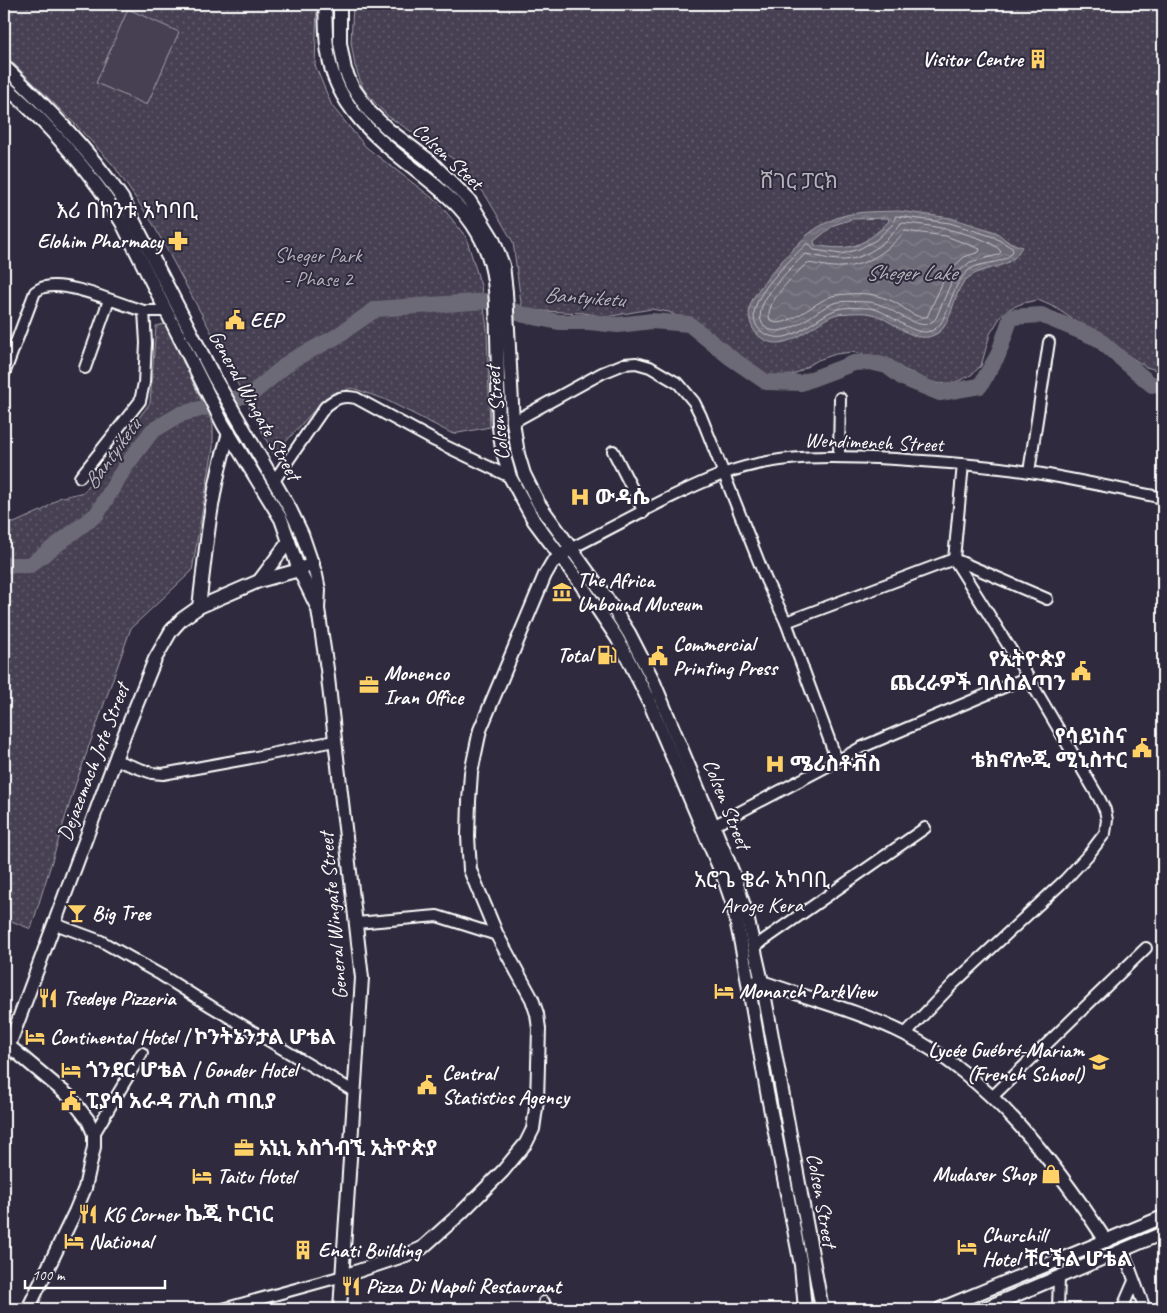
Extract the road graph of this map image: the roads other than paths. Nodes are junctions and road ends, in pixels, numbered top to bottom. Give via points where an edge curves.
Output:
1 (325, 4) edge
2 (340, 4) edge
3 (4, 66) edge
4 (340, 72) junction
5 (24, 84) junction
6 (4, 85) edge
7 (9, 96) edge
8 (501, 291) junction
9 (109, 300) junction
10 (144, 311) junction
11 (165, 311) junction
12 (1049, 342) dead end
13 (510, 349) joint
14 (85, 368) dead end
15 (4, 374) edge
16 (209, 380) junction
17 (840, 398) dead end
18 (513, 422) junction
19 (226, 428) junction
20 (613, 451) dead end
21 (839, 456) junction
22 (963, 464) junction
23 (1029, 472) junction
24 (724, 474) junction
25 (510, 477) junction
26 (80, 478) dead end
27 (274, 481) junction
28 (1163, 498) edge
29 (644, 512) junction
30 (289, 541) junction
31 (566, 552) junction
32 (954, 559) junction
33 (313, 562) junction
34 (298, 570) junction
35 (259, 581) junction
36 (1047, 599) dead end
37 (199, 607) junction
38 (318, 610) junction
39 (786, 622) junction
40 (1028, 677) junction
41 (334, 741) junction
42 (115, 760) junction
43 (837, 761) junction
44 (715, 825) junction
45 (925, 828) dead end
46 (729, 877) junction
47 (356, 923) junction
48 (55, 924) junction
49 (497, 935) junction
50 (754, 947) junction
51 (1146, 948) dead end
52 (748, 982) junction
53 (762, 982) junction
54 (905, 1034) junction
55 (7, 1045) edge
56 (142, 1053) dead end
57 (4, 1059) edge
58 (355, 1092) junction
59 (992, 1096) junction
60 (94, 1134) junction
61 (1163, 1217) edge
62 (1163, 1233) edge
63 (1106, 1241) junction
64 (1123, 1250) junction
65 (343, 1276) junction
66 (1059, 1277) junction
67 (1134, 1281) junction
68 (28, 1309) edge
69 (223, 1309) edge
70 (340, 1309) edge
71 (805, 1309) edge
72 (822, 1309) edge
73 (940, 1309) edge
74 (983, 1309) edge
75 (1058, 1309) edge
76 (1122, 1309) edge
77 (1145, 1309) edge

1 - 4 main road via 328,55
2 - 4 main road, Colsen Steet
3 - 5 main road, General Wingate Street
4 - 8 main road, Colsen Steet via 370,112 430,161 469,200 493,239 503,265
5 - 7 street
5 - 16 main road, General Wingate Street via 74,135 122,198
6 - 7 main road, General Wingate Street
7 - 11 main road, General Wingate Street via 55,134 107,198
8 - 13 main road, Colsen Steet
8 - 25 main road via 497,352 499,427
9 - 10 street
9 - 14 street
9 - 15 street via 58,286 44,287 35,292
10 - 11 street
10 - 26 street via 146,351 140,401
11 - 16 main road, General Wingate Street
12 - 23 street
13 - 18 main road, Colsen Street
16 - 19 main road, General Wingate Street
16 - 27 main road, General Wingate Street via 237,417
17 - 21 street
18 - 24 street via 602,373 636,363 650,367 679,384 694,402
18 - 31 main road, Colsen Street via 524,474
19 - 30 main road, General Wingate Street via 271,500
19 - 37 main road
20 - 29 street
21 - 22 street, Wendimeneh Street
21 - 24 street, Wendimeneh Street via 784,459
22 - 23 street, Wendimeneh Street
22 - 32 street
23 - 28 street, Wendimeneh Street
24 - 29 street, Wendimeneh Street
24 - 39 street
25 - 27 street via 356,398 346,396 336,398 325,407
25 - 31 main road via 534,521
27 - 33 main road, General Wingate Street
29 - 31 street, Wendimeneh Street
30 - 34 main road, General Wingate Street
30 - 35 main road
31 - 44 main road, Colsen Street via 604,594 629,633 653,680
31 - 46 main road via 639,680
31 - 49 main road via 552,563 545,575 480,730 471,773 470,870
32 - 36 street
32 - 39 street
32 - 40 street
33 - 34 main road, Dejazemach Jote Street
33 - 38 main road, General Wingate Street via 319,590
34 - 35 main road, Dejazemach Jote Street
34 - 38 main road, General Wingate Street
35 - 37 main road, Dejazemach Jote Street
37 - 42 main road, Dejazemach Jote Street via 171,631 155,658
38 - 41 main road, General Wingate Street
39 - 43 street
40 - 43 street via 860,748
40 - 54 street via 1099,798 1105,810 1106,833 1065,880 954,983
41 - 42 street via 163,774
41 - 47 main road, General Wingate Street
42 - 48 main road, Dejazemach Jote Street
43 - 44 street
44 - 46 main road, Colsen Street
45 - 50 street
46 - 50 main road, Colsen Street via 746,912
46 - 52 main road
47 - 49 street via 436,916
47 - 58 main road, General Wingate Street via 362,978
48 - 55 main road, Dejazemach Jote Street
48 - 58 street via 101,941
49 - 65 main road via 537,1014 537,1101 533,1128 526,1143 503,1171 422,1248
50 - 53 main road, Colsen Street
51 - 59 street
52 - 53 main road
52 - 71 main road via 801,1265
53 - 54 main road
53 - 72 main road, Colsen Street
54 - 59 main road via 948,1061
55 - 57 main road, Dejazemach Jote Street
55 - 60 main road via 70,1098 88,1120
56 - 60 street
58 - 65 main road, General Wingate Street
59 - 63 main road via 1030,1137
60 - 68 main road via 85,1188
61 - 63 main road
62 - 64 main road
63 - 73 main road
64 - 66 main road
64 - 67 street
65 - 69 street
65 - 70 main road, General Wingate Street
66 - 74 main road
66 - 75 street
67 - 76 street
67 - 77 street

